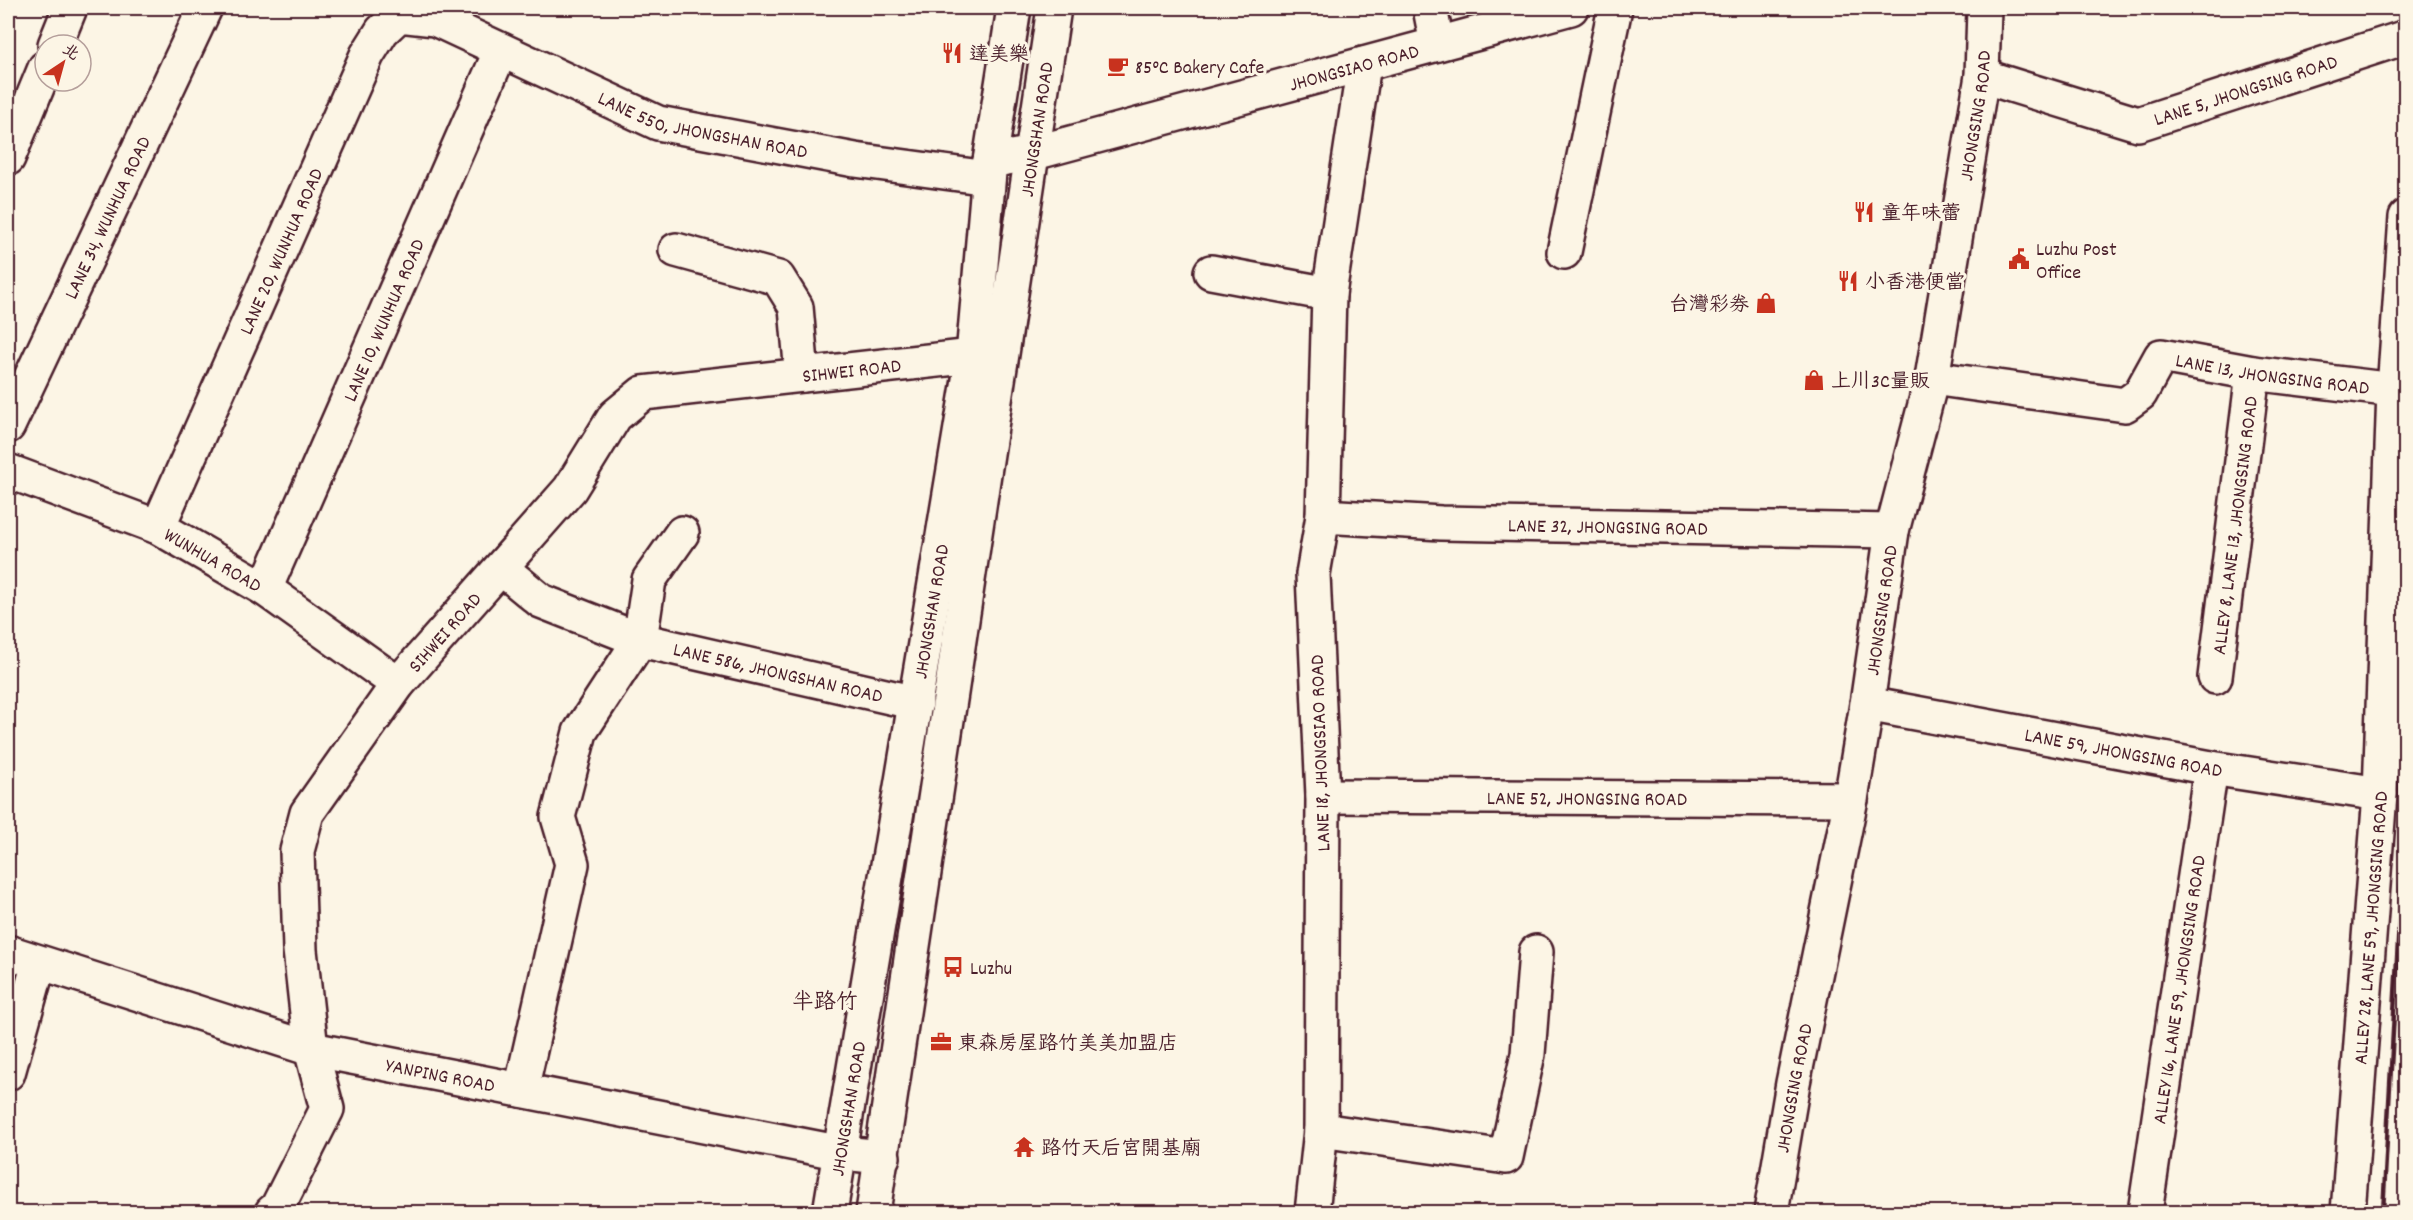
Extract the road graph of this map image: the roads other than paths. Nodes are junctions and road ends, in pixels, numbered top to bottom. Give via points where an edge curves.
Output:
1 (70, 8) edge
2 (205, 8) edge
3 (1014, 8) edge
4 (1054, 8) edge
5 (1431, 8) edge
6 (1571, 8) edge
7 (1615, 8) edge
8 (1984, 8) edge
9 (438, 13) edge
10 (60, 33) edge
11 (2406, 37) edge
12 (1437, 44) junction
13 (501, 50) junction
14 (1364, 64) junction
15 (1982, 76) junction
16 (35, 93) edge
17 (1034, 153) junction
18 (8, 158) edge
19 (989, 170) junction
20 (2406, 217) edge
21 (676, 250) dead end
22 (1564, 252) dead end
23 (1211, 272) dead end
24 (1329, 294) junction
25 (974, 356) junction
26 (2253, 373) junction
27 (802, 375) junction
28 (1932, 378) junction
29 (2394, 390) junction
30 (8, 426) edge
31 (8, 471) edge
32 (1323, 516) junction
33 (158, 527) junction
34 (1892, 531) junction
35 (682, 533) dead end
36 (501, 568) junction
37 (265, 589) junction
38 (640, 640) junction
39 (2215, 677) dead end
40 (398, 684) junction
41 (916, 703) junction
42 (1867, 704) junction
43 (2211, 768) junction
44 (2380, 794) junction
45 (1323, 796) junction
46 (1851, 799) junction
47 (8, 952) edge
48 (1536, 952) dead end
49 (39, 963) junction
50 (311, 1049) junction
51 (8, 1073) edge
52 (521, 1090) junction
53 (1321, 1130) junction
54 (842, 1153) junction
55 (883, 1157) junction
56 (272, 1212) edge
57 (830, 1212) edge
58 (873, 1212) edge
59 (1312, 1212) edge
60 (1771, 1212) edge
61 (2145, 1212) edge
62 (2348, 1212) edge

1 - 10 street
2 - 30 street, LANE 34, WUNHUA ROAD
3 - 19 street, JHONGSHAN ROAD
4 - 17 street, JHONGSHAN ROAD
5 - 12 street
6 - 12 street, JHONGSIAO ROAD
7 - 22 street
8 - 15 street, JHONGSING ROAD
9 - 13 street, LANE 550, JHONGSHAN ROAD
9 - 33 street, LANE 20, WUNHUA ROAD via 399,15 367,54
11 - 15 street, LANE 5, JHONGSING ROAD via 2139,124
12 - 14 street, JHONGSIAO ROAD
13 - 19 street, LANE 550, JHONGSHAN ROAD via 658,123 855,160
13 - 37 street, LANE 10, WUNHUA ROAD
14 - 17 street, JHONGSIAO ROAD
14 - 24 street, LANE 18, JHONGSIAO ROAD
15 - 28 street, JHONGSING ROAD
16 - 18 street
17 - 19 street, LANE 550, JHONGSHAN ROAD
17 - 55 street, JHONGSHAN ROAD
19 - 25 street, JHONGSHAN ROAD
20 - 29 street, LANE 13, JHONGSING ROAD
21 - 27 street via 778,278 796,307
23 - 24 street
24 - 32 street, LANE 18, JHONGSIAO ROAD
25 - 27 street, SIHWEI ROAD
25 - 41 street, JHONGSHAN ROAD
26 - 28 street, LANE 13, JHONGSING ROAD via 2161,356 2140,394 2125,405
26 - 29 street, LANE 13, JHONGSING ROAD
26 - 39 street, ALLEY 8, LANE 13, JHONGSING ROAD
27 - 36 street, SIHWEI ROAD via 642,393 615,416 570,489
28 - 34 street, JHONGSING ROAD
29 - 44 street, ALLEY 28, LANE 59, JHONGSING ROAD
31 - 33 street, WUNHUA ROAD
32 - 34 street, LANE 32, JHONGSING ROAD via 1441,523
32 - 45 street, LANE 18, JHONGSIAO ROAD via 1313,574
33 - 37 street, WUNHUA ROAD
34 - 42 street, JHONGSING ROAD
35 - 38 street via 649,580
36 - 38 street, LANE 586, JHONGSHAN ROAD via 541,601
36 - 40 street, SIHWEI ROAD
37 - 40 street, WUNHUA ROAD
38 - 41 street, LANE 586, JHONGSHAN ROAD
38 - 52 street via 580,732 558,818 572,864
40 - 50 street, SIHWEI ROAD via 307,813 297,851 300,950
41 - 54 street, JHONGSHAN ROAD
42 - 43 street, LANE 59, JHONGSING ROAD
42 - 46 street, JHONGSING ROAD
43 - 44 street, LANE 59, JHONGSING ROAD
43 - 61 street, ALLEY 16, LANE 59, JHONGSING ROAD
44 - 62 street, ALLEY 28, LANE 59, JHONGSING ROAD
45 - 46 street, LANE 52, JHONGSING ROAD
45 - 53 street, LANE 18, JHONGSIAO ROAD
46 - 60 street, JHONGSING ROAD
47 - 49 street, YANPING ROAD
48 - 53 street via 1528,1054 1506,1157
49 - 50 street, YANPING ROAD
49 - 51 street
50 - 52 street, YANPING ROAD
50 - 56 street, SIHWEI ROAD via 327,1109
52 - 54 street, YANPING ROAD
53 - 59 street, LANE 18, JHONGSIAO ROAD
54 - 55 street, YANPING ROAD
54 - 57 street, JHONGSHAN ROAD
55 - 58 street, JHONGSHAN ROAD

